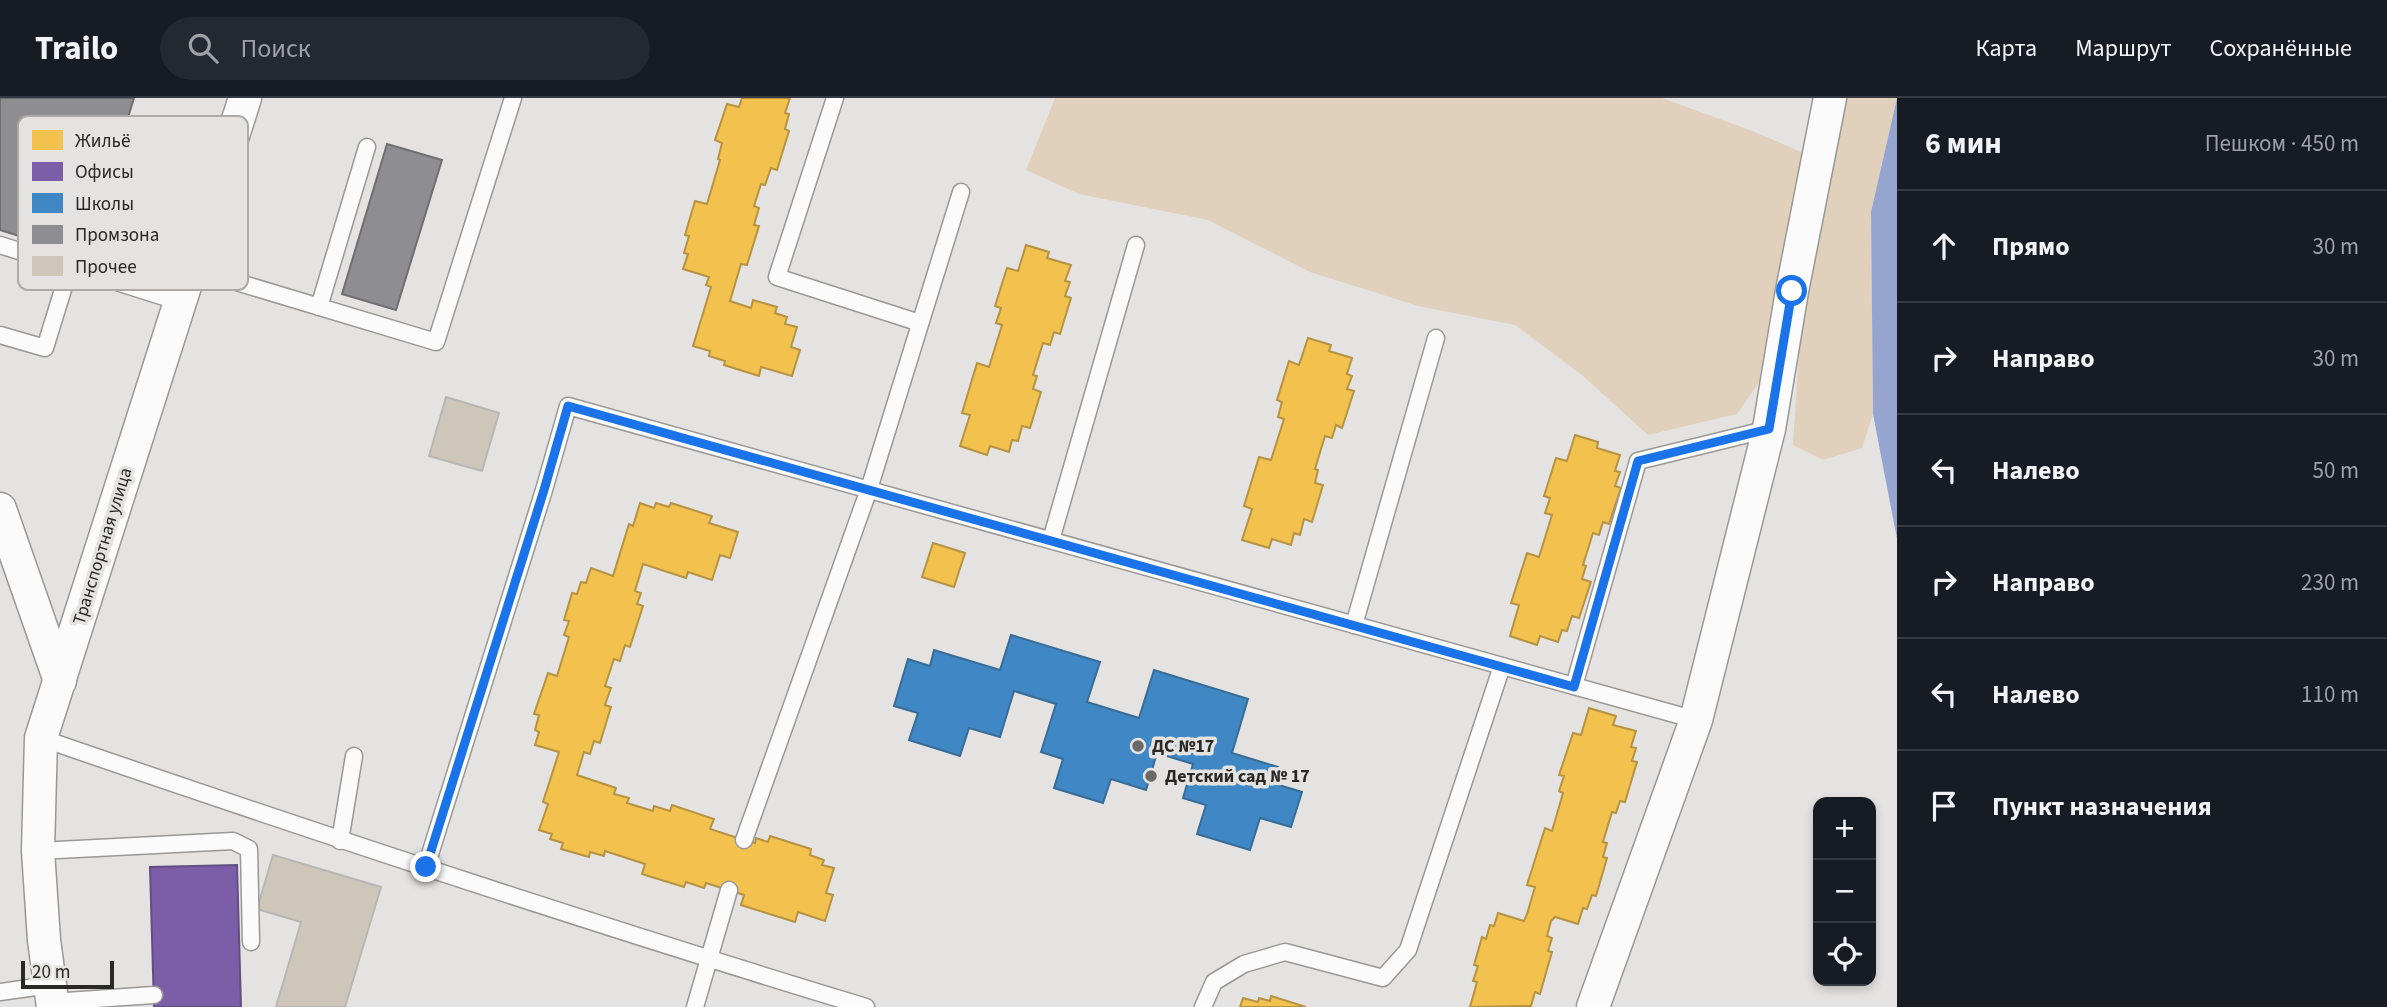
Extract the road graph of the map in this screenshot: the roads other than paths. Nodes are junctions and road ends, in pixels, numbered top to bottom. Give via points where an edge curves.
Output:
1 (245, 98) edge
2 (513, 98) edge
3 (835, 98) edge
4 (1829, 98) edge
5 (239, 116) edge
6 (367, 147) dead end
7 (961, 192) dead end
8 (0, 245) edge
9 (1136, 245) dead end
10 (18, 251) edge
11 (248, 285) edge
12 (63, 290) edge
13 (142, 290) edge
14 (184, 290) edge
15 (180, 302) junction
16 (319, 306) junction
17 (920, 323) junction
18 (0, 335) edge
19 (1436, 338) dead end
20 (1769, 429) junction
21 (869, 489) junction
22 (0, 509) edge
23 (1051, 540) junction
24 (1354, 625) junction
25 (1502, 666) junction
26 (60, 681) junction
27 (1574, 687) junction
28 (1696, 720) junction
29 (41, 738) junction
30 (355, 756) dead end
31 (744, 840) dead end
32 (340, 841) junction
33 (38, 851) junction
34 (426, 867) junction
35 (729, 891) dead end
36 (251, 942) dead end
37 (708, 959) junction
38 (0, 992) edge
39 (154, 995) dead end
40 (52, 998) edge
41 (695, 1007) edge
42 (866, 1007) edge
43 (1203, 1007) edge
44 (1593, 1007) edge

1 - 5 street, Транспортная улица
2 - 16 lane via 436,341
3 - 17 lane via 777,276
4 - 20 street
6 - 16 lane
7 - 17 lane
8 - 10 lane
9 - 23 lane
11 - 16 lane
12 - 18 lane via 45,348
13 - 15 lane
14 - 15 street, Транспортная улица
15 - 26 street, Транспортная улица
17 - 21 lane
19 - 24 lane
20 - 27 lane via 1638,461
20 - 28 street
21 - 23 lane
21 - 31 lane
21 - 34 lane via 568,406
22 - 26 street
23 - 24 lane
24 - 25 lane
25 - 27 lane
25 - 43 lane via 1408,950 1383,978 1285,952 1244,964 1214,982
26 - 29 street, Транспортная улица
27 - 28 lane
28 - 44 street
29 - 32 lane
29 - 33 street, Транспортная улица
30 - 32 lane
32 - 34 lane
33 - 36 lane via 233,841 249,849
33 - 40 street, Транспортная улица
34 - 37 lane
35 - 37 lane
37 - 41 lane
37 - 42 lane
38 - 40 lane
39 - 40 lane

